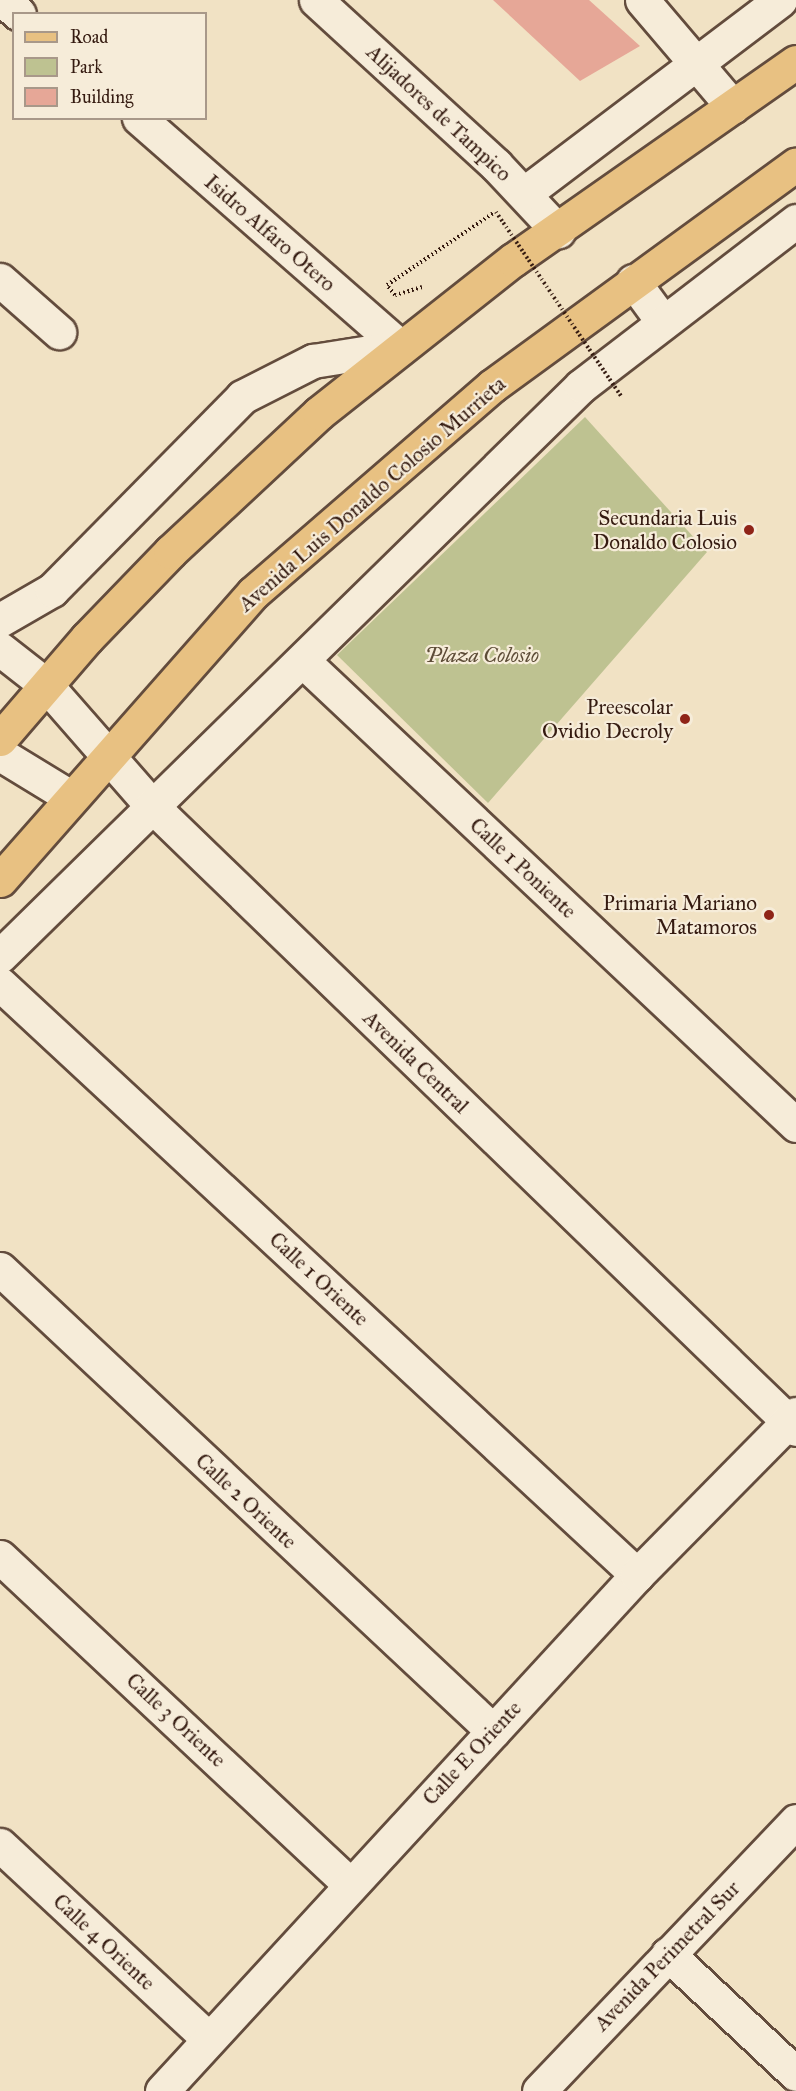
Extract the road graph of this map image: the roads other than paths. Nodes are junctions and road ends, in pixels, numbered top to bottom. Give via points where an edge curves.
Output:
1 (3, 0) edge
2 (316, 0) edge
3 (642, 0) edge
4 (744, 0) edge
5 (780, 0) edge
6 (17, 12) edge
7 (735, 34) junction
8 (796, 62) edge
9 (697, 63) junction
10 (733, 107) junction
11 (141, 120) edge
12 (796, 164) edge
13 (525, 193) junction
14 (796, 221) edge
15 (558, 231) junction
16 (633, 281) junction
17 (1, 283) edge
18 (663, 322) junction
19 (59, 332) dead end
20 (401, 347) junction
21 (0, 620) edge
22 (0, 649) edge
23 (303, 661) junction
24 (46, 685) junction
25 (0, 739) edge
26 (0, 754) edge
27 (109, 756) junction
28 (72, 798) junction
29 (152, 806) junction
30 (0, 880) edge
31 (0, 956) edge
32 (0, 984) edge
33 (796, 1125) edge
34 (0, 1269) edge
35 (794, 1422) edge
36 (0, 1557) edge
37 (637, 1575) junction
38 (493, 1731) junction
39 (796, 1821) edge
40 (0, 1845) edge
41 (350, 1885) junction
42 (668, 1954) junction
43 (208, 2038) junction
44 (796, 2074) edge
45 (162, 2091) edge
46 (539, 2091) edge

1 - 6 street
2 - 13 street, Alijadores de Tampico
3 - 9 street
4 - 7 street
5 - 7 street
7 - 9 street
8 - 10 main road
9 - 10 street
9 - 13 street
10 - 15 main road
11 - 20 street, Isidro Alfaro Otero
12 - 16 main road, Avenida Luis Donaldo Colosio Murrieta
13 - 15 street, Alijadores de Tampico
14 - 18 street
15 - 20 main road via 513,260
16 - 18 street
16 - 27 main road, Avenida Luis Donaldo Colosio Murrieta via 492,386 253,593
17 - 19 street
18 - 23 street via 581,386
20 - 21 street via 313,360 242,397 52,590
20 - 24 main road via 249,476 87,638
22 - 24 street, Avenida Central
23 - 29 street
23 - 33 street, Calle 1 Poniente
24 - 25 main road
24 - 27 street, Avenida Central
26 - 28 street
27 - 28 main road, Avenida Luis Donaldo Colosio Murrieta
27 - 29 street, Avenida Central
28 - 30 main road, Avenida Luis Donaldo Colosio Murrieta
29 - 31 street
29 - 35 street, Avenida Central
32 - 37 street, Calle 1 Oriente
34 - 38 street, Calle 2 Oriente
35 - 37 street, Calle E Oriente
36 - 41 street, Calle 3 Oriente
37 - 38 street, Calle E Oriente
38 - 41 street, Calle E Oriente
39 - 42 street, Avenida Perimetral Sur
40 - 43 street, Calle 4 Oriente
41 - 43 street, Calle E Oriente
42 - 44 street
42 - 46 street, Avenida Perimetral Sur
43 - 45 street, Calle E Oriente

